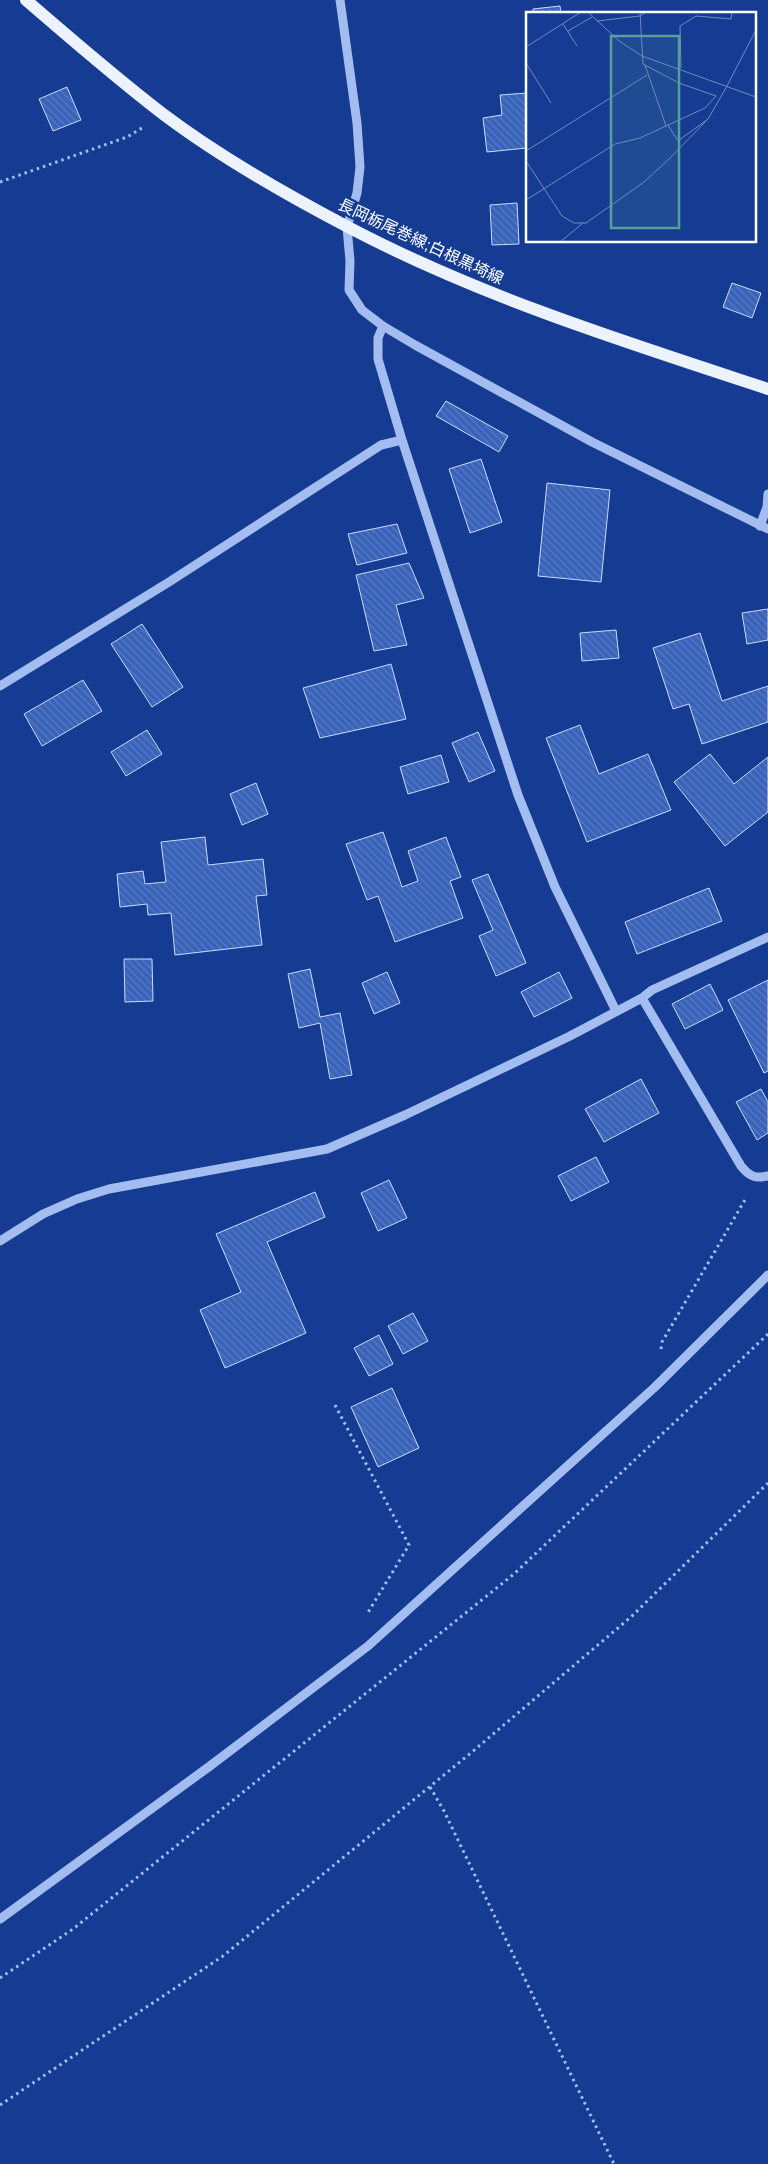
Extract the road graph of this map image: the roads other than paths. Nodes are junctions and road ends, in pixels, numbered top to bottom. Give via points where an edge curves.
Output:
1 (26, 0) edge
2 (340, 0) edge
3 (347, 227) junction
4 (382, 326) junction
5 (768, 389) edge
6 (402, 440) junction
7 (768, 494) edge
8 (764, 527) edge
9 (0, 686) edge
10 (768, 937) edge
11 (642, 998) junction
12 (616, 1011) junction
13 (768, 1176) edge
14 (0, 1241) edge
15 (768, 1275) edge
16 (0, 1919) edge

1 - 3 main road, 長岡栃尾巻線;白根黒埼線 via 91,57 164,114 268,182
2 - 3 street via 360,167 357,193
3 - 4 street via 349,290 362,310
3 - 5 main road, 長岡栃尾巻線;白根黒埼線 via 544,314
4 - 6 street via 378,338 378,359
4 - 8 street via 592,442
6 - 9 street via 381,445
6 - 12 street via 538,849
7 - 8 street
10 - 11 street via 652,990
11 - 12 street
11 - 13 street via 741,1166 749,1175 758,1178
12 - 14 street via 405,1116 327,1149 109,1189 43,1214
15 - 16 street via 655,1387 359,1653

